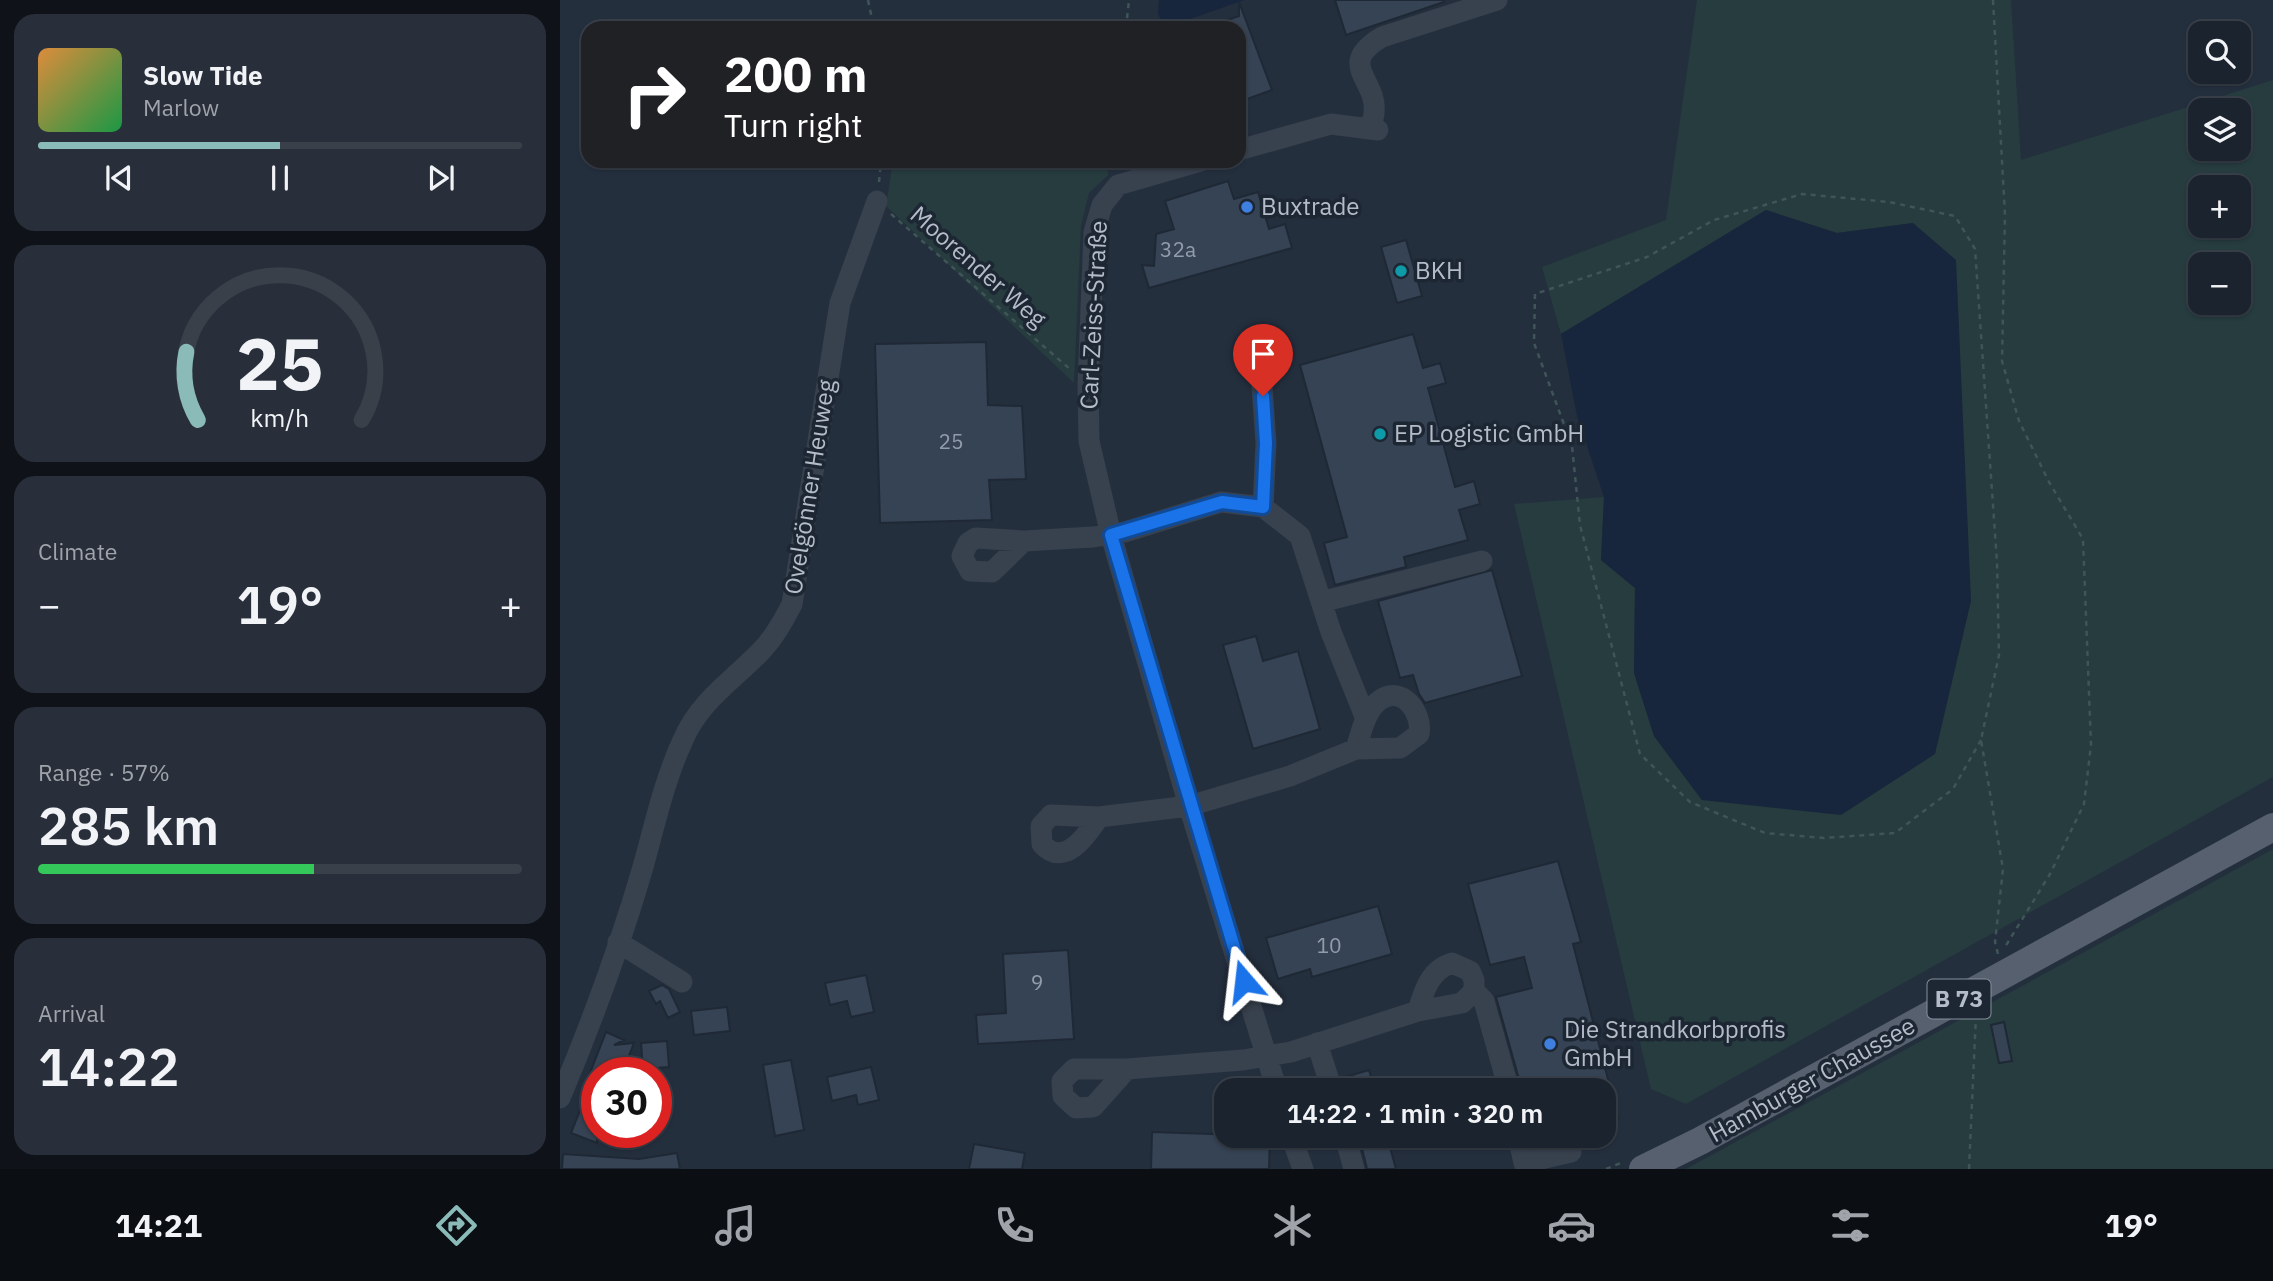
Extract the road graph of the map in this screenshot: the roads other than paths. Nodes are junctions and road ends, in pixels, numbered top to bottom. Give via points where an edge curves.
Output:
1 (1497, 0) edge
2 (1246, 148) edge
3 (1177, 168) edge
4 (877, 201) road end
5 (1261, 372) dead end
6 (1263, 507) junction
7 (1111, 535) junction
8 (1024, 541) dead end
9 (1482, 561) dead end
10 (1321, 603) junction
11 (1366, 719) junction
12 (1356, 749) junction
13 (1189, 806) junction
14 (1100, 817) dead end
15 (2273, 827) edge
16 (618, 942) junction
17 (682, 982) dead end
18 (1474, 991) junction
19 (1418, 1010) junction
20 (1317, 1043) junction
21 (1267, 1056) junction
22 (1126, 1069) dead end
23 (1273, 1078) edge
24 (1328, 1078) edge
25 (1506, 1078) edge
26 (560, 1098) edge
27 (1295, 1148) edge
28 (1348, 1148) edge
29 (1521, 1148) edge
30 (1571, 1152) dead end
31 (1303, 1169) edge
32 (1354, 1169) edge
33 (1643, 1169) edge

1 - 2 street via 1382,37 1365,47 1361,67 1375,111 1374,130 1331,124
3 - 7 street, Carl-Zeiss-Straße via 1118,185 1102,205 1094,232 1089,442
4 - 16 street, Ovelgönner Heuweg via 840,303 792,604 771,639 708,699 683,737 658,803
5 - 6 street via 1266,443
6 - 7 street via 1222,502
6 - 10 street via 1300,536
7 - 8 street
7 - 13 street, Carl-Zeiss-Straße
9 - 10 street
10 - 11 street
11 - 12 street
11 - 12 street via 1379,700 1403,699 1419,716 1419,734 1400,748
12 - 13 street via 1290,776
13 - 14 street
13 - 21 street, Carl-Zeiss-Straße
15 - 33 main road, Hamburger Chaussee / B 73
16 - 17 street
16 - 26 street, Ovelgönner Heuweg
18 - 19 street via 1462,1003
18 - 19 street via 1470,971 1452,963 1443,966 1427,984
18 - 25 street via 1484,1001
19 - 20 street
20 - 21 street
20 - 24 street
21 - 22 street
21 - 23 street, Carl-Zeiss-Straße
27 - 31 street
28 - 32 street
29 - 30 street via 1524,1163

